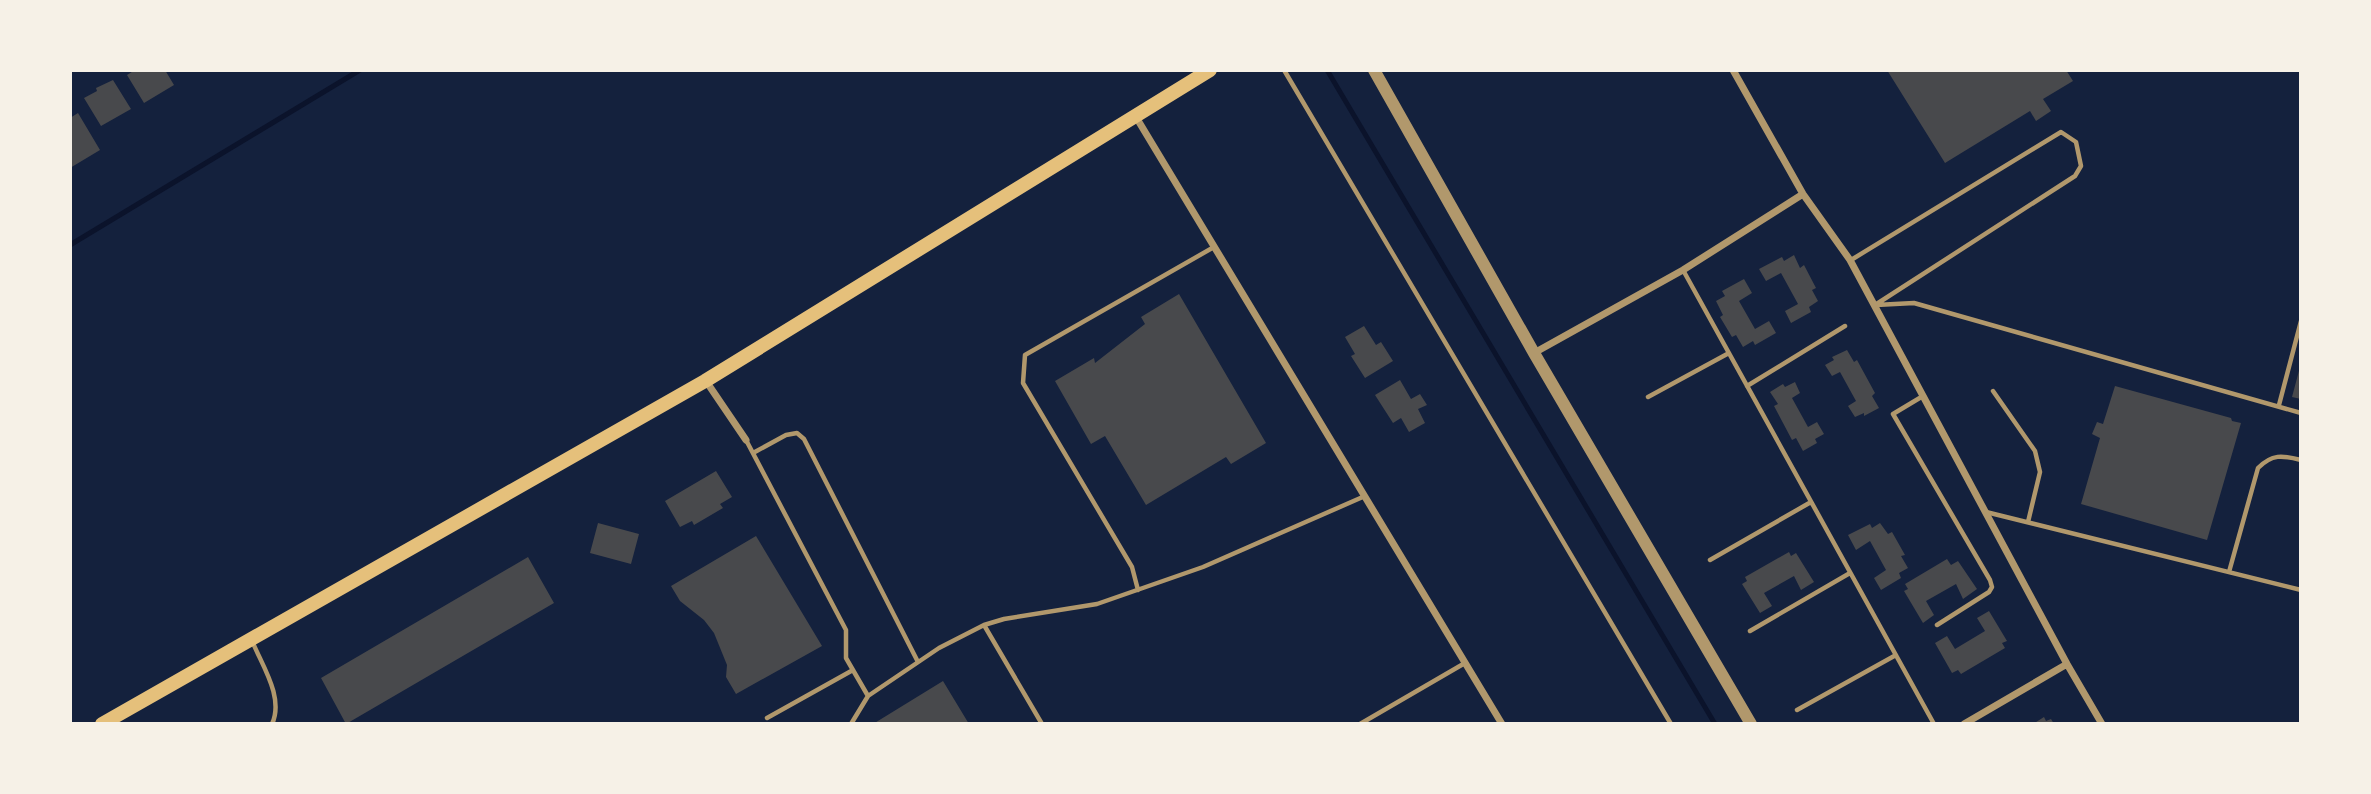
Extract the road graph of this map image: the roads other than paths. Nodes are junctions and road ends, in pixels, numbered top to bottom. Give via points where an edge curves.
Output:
1 (1210, 70) edge
2 (1284, 70) edge
3 (1374, 70) edge
4 (1733, 70) edge
5 (1136, 117) junction
6 (1802, 194) junction
7 (1214, 247) junction
8 (1850, 260) junction
9 (1683, 270) junction
10 (1874, 305) junction
11 (2301, 321) edge
12 (1845, 326) dead end
13 (1534, 354) junction
14 (1729, 354) junction
15 (705, 380) junction
16 (1747, 386) junction
17 (1993, 391) dead end
18 (1923, 396) junction
19 (1648, 397) dead end
20 (2279, 405) junction
21 (2301, 412) edge
22 (746, 440) joint
23 (752, 453) junction
24 (2301, 460) edge
25 (1365, 496) junction
26 (1811, 502) junction
27 (1985, 511) junction
28 (2028, 522) junction
29 (1710, 560) dead end
30 (2229, 572) junction
31 (1850, 573) junction
32 (1139, 590) junction
33 (2301, 590) edge
34 (984, 625) junction
35 (1937, 625) dead end
36 (1750, 631) dead end
37 (251, 639) junction
38 (1896, 655) junction
39 (918, 662) junction
40 (1465, 663) junction
41 (2067, 664) junction
42 (853, 670) junction
43 (868, 696) junction
44 (1797, 710) dead end
45 (767, 719) dead end
46 (102, 724) edge
47 (272, 724) edge
48 (851, 724) edge
49 (1042, 724) edge
50 (1360, 724) edge
51 (1502, 724) edge
52 (1671, 724) edge
53 (1751, 724) edge
54 (1934, 724) edge
55 (1964, 724) edge
56 (2102, 724) edge

1 - 5 main road
2 - 52 lane
3 - 13 street
4 - 6 street
5 - 7 street
5 - 15 main road
6 - 8 street
6 - 9 street
7 - 25 street
7 - 32 lane via 1025,355 1023,383 1132,567
8 - 10 street
8 - 10 lane via 2061,132 2076,142 2081,166 2075,176
9 - 13 street
9 - 14 lane
10 - 18 street
10 - 20 lane via 1914,303
11 - 20 lane
12 - 16 lane
13 - 53 street
14 - 16 lane
14 - 19 lane
15 - 22 street
15 - 37 main road
16 - 26 lane
17 - 28 lane via 2035,450 2040,472
18 - 27 street
18 - 35 lane via 1893,414 1992,587
20 - 21 lane
22 - 23 lane
23 - 39 lane via 786,435 797,433 804,439
23 - 42 lane via 846,630 846,657
24 - 30 lane via 2268,457 2258,468
25 - 32 lane
25 - 40 street
26 - 29 lane
26 - 31 lane
27 - 28 lane
27 - 41 street
28 - 30 lane
30 - 33 lane
31 - 36 lane
31 - 38 lane
32 - 34 lane via 1097,604
34 - 39 lane
34 - 49 lane
37 - 46 main road
37 - 47 lane via 273,689 277,713
38 - 44 lane
38 - 54 lane
39 - 43 lane
40 - 50 lane
40 - 51 street
41 - 55 street
41 - 56 street
42 - 43 lane
42 - 45 lane
43 - 48 lane

